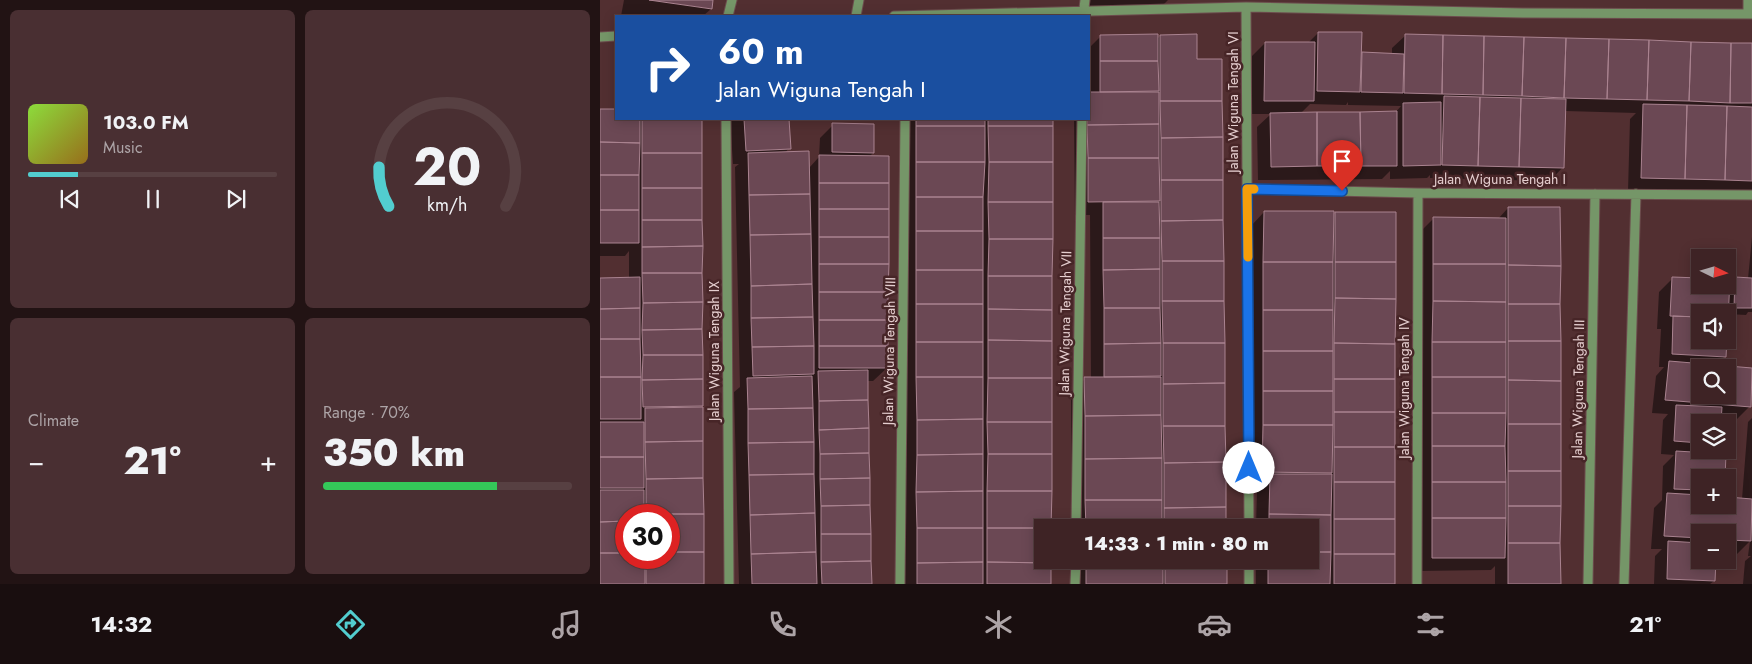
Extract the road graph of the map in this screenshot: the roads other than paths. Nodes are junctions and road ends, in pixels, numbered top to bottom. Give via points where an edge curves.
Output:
1 (732, 0) edge
2 (859, 0) edge
3 (1085, 0) edge
4 (1748, 0) edge
5 (1246, 7) junction
6 (1083, 13) edge
7 (1750, 14) edge
8 (728, 15) edge
9 (856, 15) edge
10 (965, 15) edge
11 (615, 36) edge
12 (600, 37) edge
13 (726, 120) edge
14 (905, 120) edge
15 (1082, 120) edge
16 (1247, 189) junction
17 (1418, 193) junction
18 (1595, 194) junction
19 (1636, 194) junction
20 (1752, 195) edge
21 (1076, 519) edge
22 (1249, 519) edge
23 (1076, 569) edge
24 (1249, 569) edge
25 (729, 584) edge
26 (900, 584) edge
27 (1075, 584) edge
28 (1249, 584) edge
29 (1418, 584) edge
30 (1588, 584) edge
31 (1624, 584) edge

1 - 8 street
2 - 9 street
3 - 6 street
4 - 7 street
5 - 6 street
5 - 7 street via 1523,14
5 - 16 street, Jalan Wiguna Tengah VI
6 - 10 street
11 - 12 street
13 - 25 street, Jalan Wiguna Tengah IX
14 - 26 street, Jalan Wiguna Tengah VIII
15 - 21 street, Jalan Wiguna Tengah VII
16 - 17 street, Jalan Wiguna Tengah I
16 - 22 street, Jalan Wiguna Tengah VI
17 - 18 street, Jalan Wiguna Tengah I
17 - 29 street, Jalan Wiguna Tengah IV
18 - 19 street, Jalan Wiguna Tengah I
18 - 30 street, Jalan Wiguna Tengah III
19 - 20 street, Jalan Wiguna Tengah I
19 - 31 street
23 - 27 street
24 - 28 street

